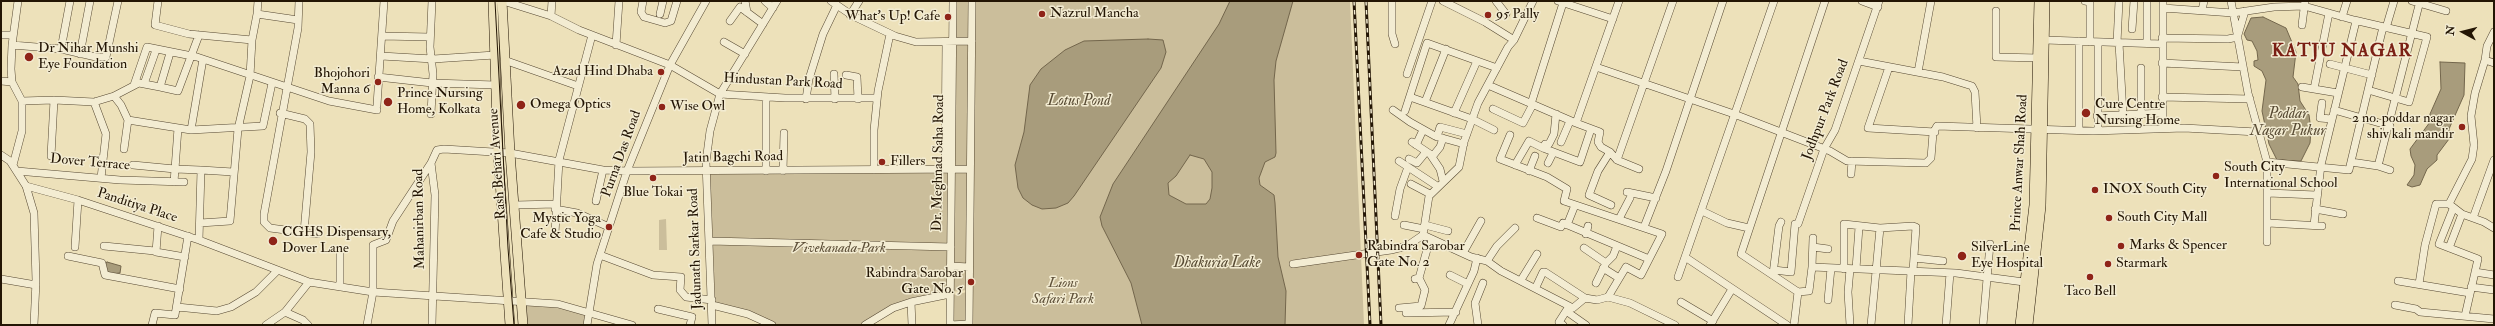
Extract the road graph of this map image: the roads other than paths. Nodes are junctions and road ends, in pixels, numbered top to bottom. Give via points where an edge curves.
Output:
1 (18, 1) edge
2 (70, 1) edge
3 (90, 1) edge
4 (118, 1) edge
5 (158, 1) edge
6 (258, 1) edge
7 (299, 1) edge
8 (384, 1) edge
9 (432, 1) edge
10 (492, 1) edge
11 (502, 1) edge
12 (552, 1) edge
13 (619, 1) edge
14 (644, 1) edge
15 (663, 1) edge
16 (677, 1) edge
17 (705, 1) edge
18 (744, 1) edge
19 (765, 1) edge
20 (777, 1) edge
21 (859, 1) edge
22 (953, 1) edge
23 (972, 1) edge
24 (1392, 1) edge
25 (1432, 1) edge
26 (1443, 1) edge
27 (1496, 1) edge
28 (1533, 1) edge
29 (1619, 1) edge
30 (1673, 1) edge
31 (1723, 1) edge
32 (1774, 1) edge
33 (1825, 1) edge
34 (1862, 1) edge
35 (1931, 1) edge
36 (2039, 1) edge
37 (2045, 1) edge
38 (2085, 1) edge
39 (2119, 1) edge
40 (2134, 1) edge
41 (2147, 1) edge
42 (2204, 1) edge
43 (2231, 1) edge
44 (2255, 1) edge
45 (2319, 1) edge
46 (2347, 1) edge
47 (2394, 1) edge
48 (1561, 2) edge
49 (2417, 2) edge
50 (834, 3) edge
51 (1879, 4) edge
52 (2288, 4) edge
53 (2304, 4) edge
54 (2163, 5) edge
55 (773, 8) junction
56 (2256, 9) junction
57 (2202, 10) junction
58 (2245, 10) junction
59 (2317, 10) junction
60 (1996, 11) dead end
61 (2446, 11) dead end
62 (747, 12) junction
63 (2233, 13) junction
64 (2329, 13) junction
65 (257, 14) junction
66 (660, 14) dead end
67 (1506, 14) dead end
68 (850, 15) junction
69 (551, 16) junction
70 (2342, 17) junction
71 (1612, 18) junction
72 (298, 20) junction
73 (730, 21) dead end
74 (2356, 21) junction
75 (763, 24) junction
76 (2302, 25) dead end
77 (2385, 27) junction
78 (2132, 29) dead end
79 (2494, 32) edge
80 (2410, 33) junction
81 (890, 34) junction
82 (1, 35) edge
83 (13, 35) junction
84 (199, 35) junction
85 (592, 35) junction
86 (382, 36) junction
87 (2238, 36) junction
88 (430, 37) junction
89 (252, 40) junction
90 (1514, 40) junction
91 (2045, 40) junction
92 (972, 41) junction
93 (2079, 41) junction
94 (2162, 41) junction
95 (724, 42) dead end
96 (950, 42) junction
97 (2090, 42) junction
98 (2098, 42) junction
99 (2118, 43) junction
100 (2147, 43) junction
101 (1395, 44) dead end
102 (12, 45) junction
103 (616, 45) junction
104 (61, 49) junction
105 (1446, 49) junction
106 (156, 50) junction
107 (170, 53) junction
108 (80, 54) junction
109 (745, 54) junction
110 (494, 55) junction
111 (192, 56) junction
112 (381, 56) junction
113 (2039, 58) junction
114 (203, 59) junction
115 (433, 59) junction
116 (2485, 60) junction
117 (507, 61) junction
118 (1477, 61) junction
119 (1859, 61) junction
120 (2162, 63) junction
121 (2494, 63) edge
122 (670, 64) junction
123 (2330, 64) dead end
124 (1596, 67) junction
125 (1889, 67) junction
126 (2243, 67) junction
127 (2345, 67) junction
128 (1497, 68) junction
129 (2141, 68) dead end
130 (1918, 72) junction
131 (834, 74) dead end
132 (1407, 74) dead end
133 (846, 75) dead end
134 (2372, 75) junction
135 (250, 76) junction
136 (378, 77) junction
137 (1, 81) edge
138 (12, 82) junction
139 (272, 83) junction
140 (432, 83) junction
141 (144, 84) junction
142 (496, 85) junction
143 (1488, 85) junction
144 (1644, 85) junction
145 (134, 86) junction
146 (578, 86) junction
147 (160, 87) junction
148 (2302, 87) dead end
149 (286, 88) junction
150 (2314, 89) junction
151 (2368, 90) junction
152 (2338, 93) junction
153 (720, 94) junction
154 (114, 96) junction
155 (766, 97) junction
156 (1410, 97) junction
157 (2162, 97) junction
158 (20, 98) junction
159 (877, 98) junction
160 (806, 99) junction
161 (835, 99) junction
162 (858, 99) junction
163 (1690, 99) junction
164 (2250, 99) junction
165 (2395, 99) junction
166 (54, 100) junction
167 (94, 102) junction
168 (1425, 102) junction
169 (2322, 103) dead end
170 (1532, 104) junction
171 (1493, 109) dead end
172 (1393, 110) dead end
173 (2334, 110) junction
174 (1405, 111) dead end
175 (1454, 113) junction
176 (2163, 113) junction
177 (280, 114) junction
178 (431, 114) dead end
179 (1556, 114) junction
180 (1734, 114) junction
181 (2123, 114) junction
182 (2141, 114) junction
183 (2097, 116) junction
184 (2362, 117) junction
185 (1472, 119) junction
186 (2332, 119) junction
187 (128, 120) junction
188 (1573, 122) junction
189 (2390, 126) junction
190 (178, 128) junction
191 (1977, 128) junction
192 (2163, 128) junction
193 (238, 129) junction
194 (1591, 129) junction
195 (191, 130) junction
196 (1423, 130) junction
197 (1494, 130) dead end
198 (2041, 130) junction
199 (2079, 130) junction
200 (2098, 131) junction
201 (1935, 132) junction
202 (2257, 132) junction
203 (784, 133) dead end
204 (1780, 133) junction
205 (1467, 134) junction
206 (1510, 135) dead end
207 (1440, 138) junction
208 (1560, 142) dead end
209 (1464, 144) junction
210 (1543, 148) junction
211 (124, 149) dead end
212 (1824, 149) junction
213 (498, 152) junction
214 (1426, 152) junction
215 (1610, 152) junction
216 (510, 153) junction
217 (1554, 153) junction
218 (1, 155) edge
219 (51, 156) dead end
220 (1535, 156) dead end
221 (1432, 158) junction
222 (1410, 159) dead end
223 (559, 160) junction
224 (1618, 160) junction
225 (2494, 160) edge
226 (1399, 161) dead end
227 (1852, 161) junction
228 (2267, 162) junction
229 (2351, 162) junction
230 (431, 163) junction
231 (1548, 163) dead end
232 (133, 165) dead end
233 (2321, 165) junction
234 (1515, 166) junction
235 (2378, 166) junction
236 (1408, 167) junction
237 (15, 168) junction
238 (174, 169) junction
239 (948, 169) junction
240 (970, 169) junction
241 (201, 170) junction
242 (603, 170) junction
243 (783, 170) junction
244 (874, 170) junction
245 (1639, 170) dead end
246 (2390, 170) dead end
247 (627, 171) junction
248 (766, 171) junction
249 (1529, 171) junction
250 (234, 172) junction
251 (706, 172) junction
252 (1852, 174) dead end
253 (101, 178) junction
254 (174, 182) junction
255 (184, 182) dead end
256 (1411, 184) dead end
257 (1440, 184) junction
258 (26, 186) junction
259 (2268, 193) junction
260 (1430, 194) junction
261 (2316, 195) junction
262 (1656, 198) junction
263 (78, 200) junction
264 (596, 201) dead end
265 (1575, 205) junction
266 (1611, 205) dead end
267 (515, 206) junction
268 (555, 206) junction
269 (2451, 207) junction
270 (2315, 209) junction
271 (1702, 211) junction
272 (2343, 214) dead end
273 (2462, 214) junction
274 (1395, 216) dead end
275 (1537, 218) dead end
276 (2472, 218) junction
277 (1619, 219) junction
278 (1481, 221) dead end
279 (1781, 222) dead end
280 (200, 223) junction
281 (2268, 223) junction
282 (2314, 224) junction
283 (158, 226) junction
284 (1404, 226) dead end
285 (1567, 226) junction
286 (1588, 226) dead end
287 (2322, 226) dead end
288 (609, 227) junction
289 (1644, 227) junction
290 (1859, 227) junction
291 (1515, 228) dead end
292 (1749, 228) junction
293 (1880, 228) junction
294 (2494, 228) edge
295 (1448, 230) dead end
296 (304, 232) junction
297 (1426, 232) junction
298 (317, 234) dead end
299 (555, 234) dead end
300 (1586, 234) junction
301 (188, 236) junction
302 (1813, 238) dead end
303 (199, 240) junction
304 (710, 241) junction
305 (2268, 242) dead end
306 (1990, 244) dead end
307 (75, 246) dead end
308 (104, 246) dead end
309 (1617, 246) junction
310 (951, 247) junction
311 (1584, 248) dead end
312 (1813, 248) junction
313 (2448, 248) junction
314 (1828, 249) dead end
315 (155, 251) junction
316 (1463, 253) junction
317 (340, 254) dead end
318 (1537, 254) dead end
319 (600, 255) junction
320 (68, 256) dead end
321 (185, 257) junction
322 (1686, 257) junction
323 (1477, 258) junction
324 (1914, 258) junction
325 (1649, 259) junction
326 (1487, 261) junction
327 (1943, 261) dead end
328 (1294, 264) dead end
329 (950, 266) junction
330 (1605, 266) junction
331 (969, 267) junction
332 (1812, 267) junction
333 (1831, 268) junction
334 (1850, 269) junction
335 (1877, 269) junction
336 (277, 271) junction
337 (1912, 271) junction
338 (1773, 272) junction
339 (2475, 272) junction
340 (1950, 273) junction
341 (1450, 275) dead end
342 (2494, 275) edge
343 (1987, 276) junction
344 (1678, 277) dead end
345 (1618, 278) junction
346 (1, 279) edge
347 (1521, 280) junction
348 (2398, 281) dead end
349 (309, 282) junction
350 (2024, 282) junction
351 (1483, 283) dead end
352 (1596, 283) dead end
353 (1468, 284) junction
354 (2419, 284) junction
355 (36, 285) junction
356 (340, 287) junction
357 (1536, 287) junction
358 (180, 289) junction
359 (1732, 289) junction
360 (2470, 290) junction
361 (2494, 290) edge
362 (373, 292) junction
363 (1798, 292) junction
364 (950, 294) junction
365 (434, 296) junction
366 (1608, 297) junction
367 (1585, 298) junction
368 (1828, 300) dead end
369 (521, 301) junction
370 (508, 302) junction
371 (911, 302) junction
372 (1681, 302) dead end
373 (712, 303) junction
374 (2395, 305) dead end
375 (177, 307) junction
376 (1399, 308) dead end
377 (1568, 308) junction
378 (658, 309) dead end
379 (589, 311) junction
380 (285, 312) junction
381 (1456, 312) junction
382 (1406, 313) dead end
383 (879, 316) junction
384 (2465, 316) junction
385 (2494, 319) edge
386 (1665, 322) edge
387 (1712, 323) edge
388 (34, 325) edge
389 (152, 325) edge
390 (266, 325) edge
391 (308, 325) edge
392 (367, 325) edge
393 (432, 325) edge
394 (510, 325) edge
395 (523, 325) edge
396 (587, 325) edge
397 (632, 325) edge
398 (690, 325) edge
399 (712, 325) edge
400 (772, 325) edge
401 (865, 325) edge
402 (879, 325) edge
403 (912, 325) edge
404 (950, 325) edge
405 (969, 325) edge
406 (1449, 325) edge
407 (1478, 325) edge
408 (1563, 325) edge
409 (1586, 325) edge
410 (1675, 325) edge
411 (1787, 325) edge
412 (1794, 325) edge
413 (1850, 325) edge
414 (1871, 325) edge
415 (1908, 325) edge
416 (1946, 325) edge
417 (1983, 325) edge
418 (2020, 325) edge
419 (2028, 325) edge

1 - 83 street
2 - 104 street
3 - 108 street
4 - 108 street via 106,56
5 - 84 street via 155,25
6 - 65 street
7 - 72 street
8 - 86 street
9 - 88 street
10 - 110 main road, Rash Behari Avenue
11 - 69 street, Hindustan Park Road
11 - 117 main road, Rash Behari Avenue
12 - 69 street
13 - 103 street
14 - 16 street via 641,12 644,16 665,24 671,21
15 - 66 street
17 - 122 street, Purna Das Road
18 - 62 street
19 - 55 street
20 - 55 street, Jadunath Sarkar Road
21 - 68 street
22 - 96 street, Dr. Meghnad Saha Road
23 - 92 street
24 - 101 street via 1392,34
25 - 132 street
26 - 90 street
27 - 67 street
28 - 90 street
29 - 71 street
30 - 144 street
31 - 163 street
32 - 180 street
33 - 204 street
34 - 51 street
35 - 130 street
36 - 113 main road, Prince Anwar Shah Road
37 - 91 main road, Prince Anwar Shah Road
38 - 97 street via 2090,2
39 - 99 street
40 - 78 street
41 - 100 street
42 - 57 street
43 - 63 street
44 - 56 street
45 - 59 street
46 - 70 street
47 - 77 street
48 - 71 street
48 - 170 street
49 - 61 street
49 - 80 street
50 - 68 street
50 - 160 street via 809,79
51 - 119 street, Jodhpur Park Road
52 - 53 street
52 - 56 street
53 - 59 street
53 - 76 street
54 - 57 street
54 - 94 street
55 - 75 street, Jadunath Sarkar Road
56 - 58 street
57 - 63 street
58 - 63 street
58 - 87 street
59 - 64 street
60 - 113 street via 1996,57
62 - 73 street via 740,7
62 - 75 street
63 - 87 street
64 - 70 street
64 - 150 street
65 - 72 street
65 - 89 street
68 - 81 street
69 - 85 street, Hindustan Park Road
70 - 74 street
71 - 124 street
72 - 149 street
74 - 77 street
74 - 127 street
75 - 109 street, Jadunath Sarkar Road
77 - 80 street
77 - 134 street
79 - 116 street via 2487,46
80 - 165 street
80 - 165 street via 2427,37 2409,102
81 - 96 street via 916,42
81 - 159 street
82 - 83 street
83 - 102 street
84 - 89 street
84 - 111 street
85 - 103 street, Hindustan Park Road
85 - 146 street
86 - 88 street
86 - 112 street
87 - 94 street
87 - 126 street
88 - 115 street
89 - 135 street
90 - 128 street
91 - 93 street
91 - 198 main road, Prince Anwar Shah Road
92 - 96 street
92 - 240 street
93 - 97 street
93 - 199 street
94 - 100 street
94 - 120 street
95 - 109 street
96 - 239 street, Dr. Meghnad Saha Road
97 - 98 street
98 - 99 street
98 - 183 street
99 - 100 street
99 - 181 street
102 - 104 street
102 - 138 street
103 - 122 street, Hindustan Park Road
104 - 108 street
105 - 118 street
105 - 156 street via 1426,42
105 - 168 street
106 - 107 street
106 - 141 street
106 - 145 street via 147,47
107 - 111 street
107 - 147 street
109 - 153 street, Jadunath Sarkar Road
110 - 115 street
110 - 142 main road, Rash Behari Avenue
111 - 114 street
111 - 147 street via 178,91
112 - 115 street
112 - 136 street
113 - 198 main road, Prince Anwar Shah Road
114 - 135 street
114 - 195 street
115 - 140 street
116 - 121 street
116 - 269 street via 2479,74 2471,116 2474,145 2472,159
117 - 146 street
117 - 216 main road, Rash Behari Avenue
118 - 128 street
118 - 175 street
119 - 125 street
119 - 212 street, Jodhpur Park Road via 1835,130
120 - 126 street
120 - 157 street
122 - 153 street, Hindustan Park Road
122 - 247 street, Purna Das Road
123 - 127 street
124 - 144 street
124 - 188 street
125 - 130 street
125 - 201 street via 1868,128
126 - 164 street
127 - 134 street
127 - 152 street
128 - 143 street
129 - 182 street
130 - 191 street via 1972,86 1975,92
131 - 161 street
133 - 162 street via 857,78
134 - 151 street
135 - 139 street
135 - 193 street
136 - 140 street
136 - 149 street via 377,107 336,103
137 - 138 street
138 - 158 street
139 - 149 street
139 - 193 street via 263,126
140 - 142 street
140 - 178 street
141 - 145 street
141 - 147 street
142 - 213 main road, Rash Behari Avenue
143 - 170 street
143 - 185 street
144 - 163 street
144 - 224 street
145 - 154 street
146 - 223 street
148 - 150 street
149 - 177 street
150 - 152 street
151 - 165 street
151 - 184 street
152 - 173 street
153 - 155 street, Hindustan Park Road
153 - 251 street, Jadunath Sarkar Road via 710,131
154 - 167 street
154 - 187 street
155 - 160 street, Hindustan Park Road
155 - 248 street
156 - 168 street
156 - 174 street
157 - 164 street
157 - 176 street
158 - 166 street
158 - 237 street via 22,131
159 - 162 street, Hindustan Park Road
159 - 244 street
160 - 161 street, Hindustan Park Road
161 - 162 street, Hindustan Park Road
163 - 180 street
163 - 262 street
164 - 202 street
165 - 189 street
166 - 167 street
166 - 219 street
167 - 253 street via 106,134
168 - 175 street
169 - 186 street via 2320,118
170 - 171 street via 1523,123
170 - 179 street
172 - 196 street
173 - 184 street
173 - 186 street
175 - 185 street
176 - 182 street
176 - 192 street
177 - 296 street via 305,119 310,124
177 - 296 street via 264,222 270,228
179 - 188 street
179 - 210 street via 1554,134 1549,144 1545,144
180 - 204 street
180 - 271 street
181 - 182 street
181 - 183 street
183 - 200 street
184 - 189 street
184 - 229 street
185 - 197 street
185 - 205 street
186 - 233 street
187 - 190 street
187 - 211 street
188 - 194 street
188 - 208 street
189 - 235 street
190 - 195 street
190 - 238 street
191 - 198 street
191 - 201 street via 1937,126
192 - 200 street
192 - 202 street
193 - 195 street
193 - 250 street
194 - 215 street via 1600,132 1598,142
194 - 217 street via 1580,162
196 - 207 street
196 - 214 street via 1414,144
198 - 199 street
198 - 350 main road, Prince Anwar Shah Road
198 - 419 main road, Prince Anwar Shah Road via 2041,206
199 - 200 street
201 - 227 street via 1931,158 1926,163
202 - 228 street
203 - 243 street
204 - 212 street
204 - 292 street
205 - 207 street via 1440,126
205 - 209 street
206 - 234 street via 1500,159
207 - 209 street
207 - 221 street via 1440,147
209 - 257 street via 1459,167
210 - 217 street
210 - 234 street via 1529,141
212 - 227 street
212 - 338 street, Jodhpur Park Road via 1798,224 1795,224 1791,272
213 - 216 street, Jatin Bagchi Road
213 - 230 street, Mahanirban Road via 444,149 434,153
213 - 370 main road, Rash Behari Avenue
214 - 221 street
214 - 222 street via 1417,163
215 - 224 street
215 - 266 street via 1598,171 1589,195
216 - 223 street, Jatin Bagchi Road
216 - 267 main road, Rash Behari Avenue
217 - 231 street
218 - 237 street
220 - 249 street
221 - 257 street via 1440,169
223 - 242 street, Jatin Bagchi Road
223 - 268 street
224 - 245 street
225 - 276 street
226 - 236 street
227 - 252 street
228 - 233 street
228 - 259 street
229 - 233 street via 2349,170
229 - 235 street
230 - 362 street via 394,221 386,240 373,246
230 - 365 street, Mahanirban Road via 434,194
232 - 238 street
233 - 261 street
234 - 249 street
235 - 246 street
236 - 257 street
236 - 274 street via 1400,188
237 - 253 street, Dover Terrace
237 - 258 street
238 - 241 street
238 - 254 street
239 - 240 street, Jatin Bagchi Road
239 - 244 street, Jatin Bagchi Road
239 - 310 street, Dr. Meghnad Saha Road
240 - 331 street
241 - 250 street
241 - 280 street
242 - 247 street, Jatin Bagchi Road
242 - 264 street
243 - 244 street, Jatin Bagchi Road
243 - 248 street, Jatin Bagchi Road
247 - 251 street, Jatin Bagchi Road
247 - 288 street, Purna Das Road
248 - 251 street, Jatin Bagchi Road
249 - 265 street via 1547,177 1568,189 1564,201
250 - 280 street via 230,221
251 - 304 street, Jadunath Sarkar Road
253 - 254 street, Dover Terrace
254 - 255 street, Dover Terrace
256 - 260 street
257 - 260 street
258 - 263 street, Panditiya Place
258 - 355 street via 34,213
259 - 261 street
259 - 281 street
260 - 297 street via 1426,204
261 - 270 street
262 - 277 street via 1629,195
262 - 289 street
263 - 283 street, Panditiya Place
263 - 307 street
265 - 277 street
265 - 285 street
267 - 268 street
267 - 369 main road, Rash Behari Avenue
268 - 288 street
268 - 299 street
269 - 273 street
269 - 313 street via 2439,242
269 - 354 street via 2436,204 2425,245
270 - 272 street
270 - 282 street
271 - 292 street via 1727,223
271 - 322 street
273 - 276 street
273 - 313 street
275 - 285 street
276 - 294 street via 2491,224
277 - 289 street
278 - 316 street
279 - 338 street
280 - 303 street
281 - 282 street
281 - 305 street
282 - 287 street
283 - 301 street, Panditiya Place
283 - 315 street
284 - 297 street
285 - 300 street
286 - 300 street
288 - 319 street, Purna Das Road
289 - 325 street via 1662,234
290 - 293 street
290 - 334 street
290 - 334 street via 1844,224
291 - 326 street via 1497,246
292 - 338 street via 1741,254
293 - 324 street via 1916,227
293 - 335 street
295 - 297 street
296 - 298 street
297 - 316 street
297 - 328 street via 1407,246 1391,250
297 - 376 street via 1417,278 1425,290 1421,306
300 - 309 street
301 - 303 street, Panditiya Place
301 - 321 street
302 - 312 street
303 - 336 street, Panditiya Place
304 - 310 street
304 - 373 street, Jadunath Sarkar Road
306 - 343 street
308 - 315 street
309 - 325 street
309 - 330 street
310 - 329 street, Dr. Meghnad Saha Road
311 - 330 street
312 - 314 street
312 - 332 street
313 - 339 street via 2478,259
315 - 321 street
316 - 323 street
317 - 356 street
318 - 347 street
319 - 373 street via 653,275 681,277 680,290 686,296
319 - 379 street, Purna Das Road
320 - 358 street via 102,263 105,275
321 - 358 street
322 - 344 street
322 - 359 street
323 - 326 street
323 - 353 street
324 - 327 street
324 - 337 street
325 - 345 street via 1641,275 1626,267
326 - 347 street
329 - 331 street
329 - 364 street, Dr. Meghnad Saha Road
330 - 345 street
330 - 352 street
331 - 405 street
332 - 333 street
332 - 363 street via 1809,291
333 - 334 street
333 - 368 street
334 - 335 street
334 - 413 street
335 - 337 street
335 - 414 street
336 - 349 street, Panditiya Place
336 - 375 street via 256,292 231,307 217,311
337 - 340 street
337 - 415 street
338 - 363 street
339 - 342 street
339 - 360 street
340 - 343 street
340 - 416 street
341 - 353 street
343 - 350 street
343 - 417 street
345 - 366 street
346 - 355 street
347 - 357 street
348 - 354 street
349 - 356 street, Panditiya Place
349 - 380 street
350 - 418 main road, Prince Anwar Shah Road
351 - 407 street via 1475,303
353 - 381 street
354 - 360 street
355 - 388 street
356 - 362 street, Panditiya Place
357 - 367 street via 1545,272
357 - 377 street
358 - 375 street
359 - 387 street
359 - 411 street
360 - 361 street
360 - 384 street
362 - 365 street, Panditiya Place
362 - 392 street
363 - 412 street
364 - 371 street
364 - 404 street, Dr. Meghnad Saha Road
365 - 370 street, Panditiya Place
365 - 393 street, Mahanirban Road
366 - 367 street via 1597,300
366 - 386 street via 1630,303
367 - 377 street via 1573,308
369 - 370 street, Panditiya Place
369 - 379 street, Panditiya Place via 558,304
369 - 395 main road, Rash Behari Avenue
370 - 394 main road, Rash Behari Avenue
371 - 383 street
371 - 403 street
372 - 387 street
373 - 399 street, Jadunath Sarkar Road
373 - 400 street via 748,314
374 - 384 street via 2420,312
375 - 389 street via 175,315 155,313
377 - 408 street via 1559,322
377 - 409 street
378 - 398 street via 692,317
379 - 396 street, Purna Das Road
379 - 397 street, Panditiya Place
380 - 390 street
380 - 391 street
381 - 382 street
381 - 406 street
383 - 401 street
383 - 402 street
384 - 385 street
386 - 410 street
404 - 405 street

